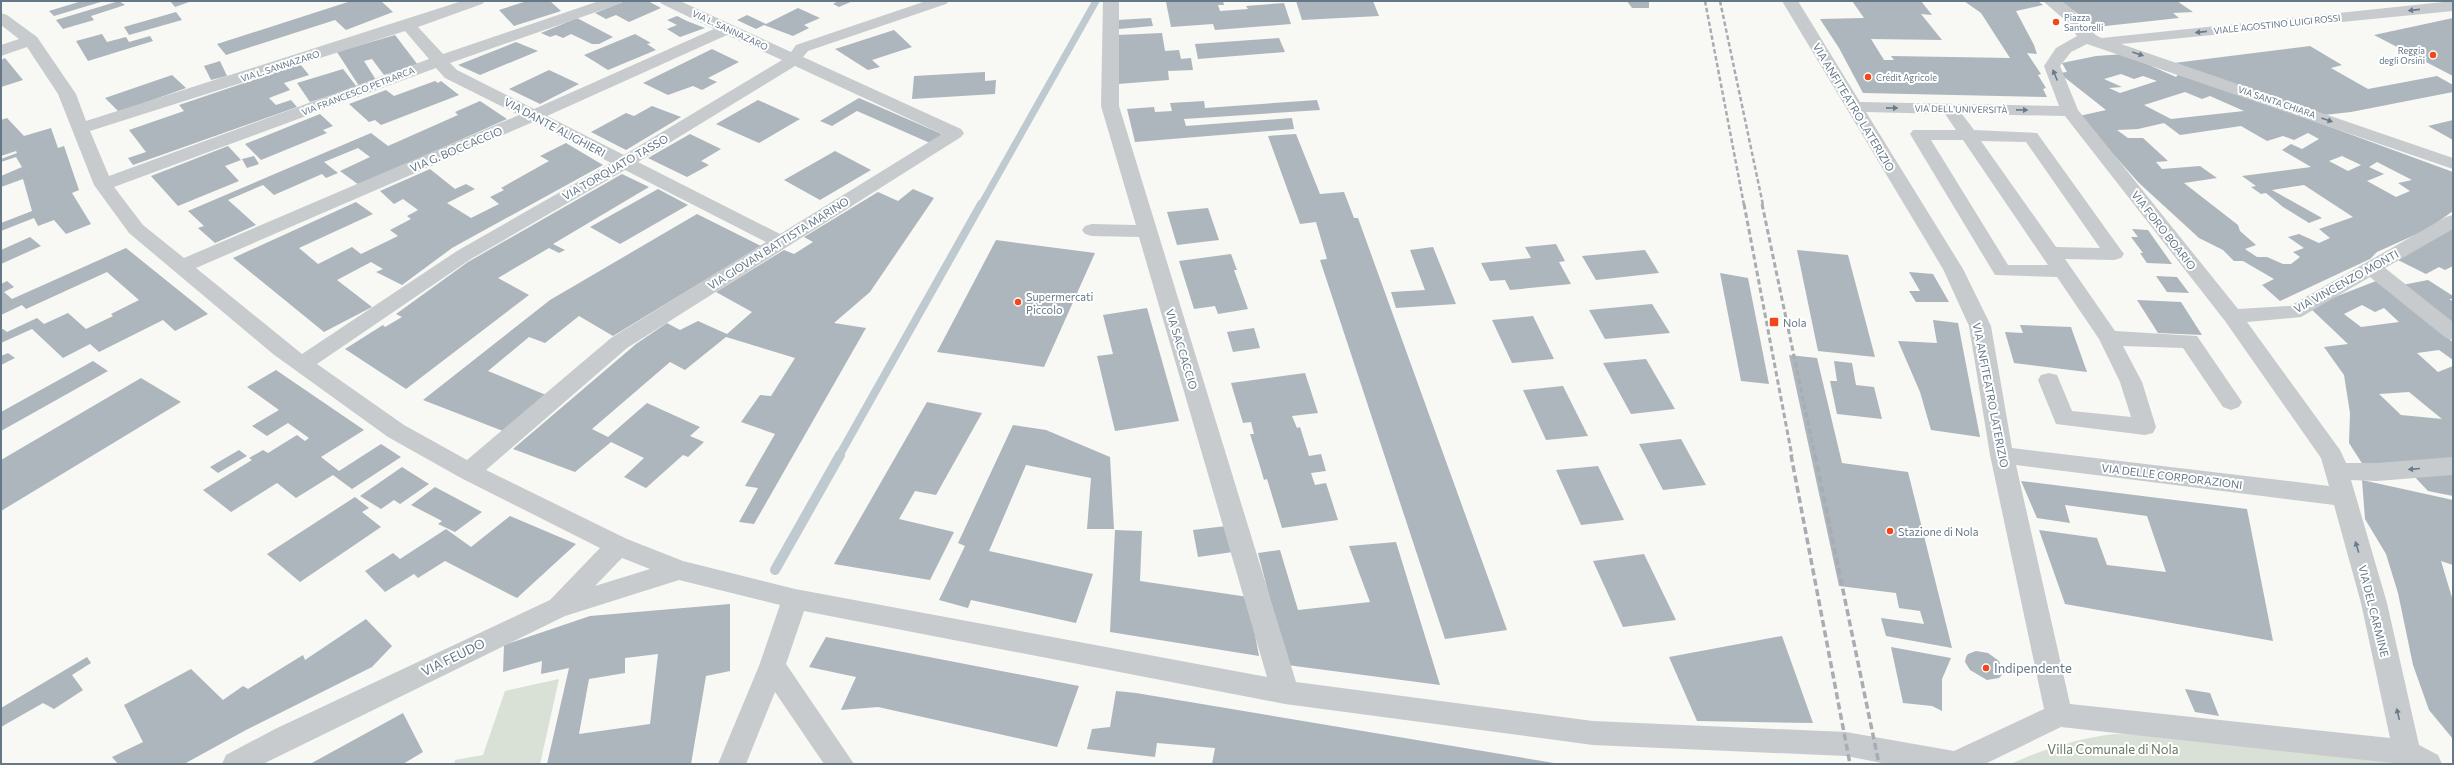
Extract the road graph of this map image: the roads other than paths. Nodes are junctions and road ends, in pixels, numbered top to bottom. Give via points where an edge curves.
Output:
1 (477, 1) edge
2 (614, 1) edge
3 (667, 1) edge
4 (941, 1) edge
5 (1111, 1) edge
6 (1790, 1) edge
7 (2050, 1) edge
8 (2453, 6) edge
9 (2, 20) edge
10 (408, 25) junction
11 (727, 29) junction
12 (31, 40) junction
13 (2094, 40) junction
14 (1, 51) edge
15 (793, 60) junction
16 (439, 61) junction
17 (1853, 107) junction
18 (1950, 109) junction
19 (2070, 111) junction
20 (535, 115) junction
21 (82, 128) junction
22 (1969, 135) junction
23 (624, 163) junction
24 (2453, 164) edge
25 (103, 185) junction
26 (2453, 221) edge
27 (1092, 230) dead end
28 (1147, 231) junction
29 (781, 242) junction
30 (2050, 252) junction
31 (183, 266) junction
32 (2372, 268) junction
33 (2062, 271) junction
34 (2232, 316) junction
35 (2453, 334) edge
36 (2109, 338) junction
37 (302, 364) junction
38 (2050, 380) dead end
39 (2231, 402) dead end
40 (2002, 455) junction
41 (2453, 466) edge
42 (2338, 471) junction
43 (469, 472) junction
44 (2342, 497) junction
45 (618, 546) junction
46 (679, 570) junction
47 (795, 599) junction
48 (557, 608) junction
49 (772, 666) junction
50 (1285, 692) junction
51 (2059, 715) junction
52 (2417, 758) edge
53 (236, 764) edge
54 (732, 764) edge
55 (840, 764) edge
56 (1956, 764) edge

1 - 10 street, VIA L. SANNAZARO
2 - 16 street, VIA FRANCESCO PETRARCA
3 - 11 street, VIA L. SANNAZARO
4 - 15 street, VIA TORQUATO TASSO via 802,48
5 - 28 street, VIA SACCACCIO via 1110,106
6 - 17 street, VIA ANFITEATRO LATERIZIO
7 - 13 street
8 -> 13 street, VIALE AGOSTINO LUIGI ROSSI
9 - 12 street
10 - 16 street, VIA DANTE ALIGHIERI
10 - 21 street, VIA L. SANNAZARO
11 - 15 street, VIA L. SANNAZARO
11 - 20 street, VIA G. BOCCACCIO
12 - 14 street
12 - 21 street via 67,94
19 -> 13 street, VIA FORO BOARIO via 2052,66 2058,53 2068,45
13 -> 24 street, VIA SANTA CHIARA
15 - 23 street, VIA TORQUATO TASSO
15 - 29 street, VIA GIOVAN BATTISTA MARINO via 955,133
16 - 20 street, VIA DANTE ALIGHIERI via 451,74
16 - 25 street, VIA FRANCESCO PETRARCA
17 -> 18 street, VIA DELL'UNIVERSITÀ
17 - 40 street, VIA ANFITEATRO LATERIZIO via 1953,269 1980,326
18 -> 19 street, VIA DELL'UNIVERSITÀ
18 - 22 street
19 - 34 street, VIA FORO BOARIO
20 - 23 street, VIA DANTE ALIGHIERI
20 - 31 street, VIA G. BOCCACCIO
21 - 25 street
22 - 30 street
22 - 30 street via 2031,136 2114,254
22 - 33 street via 1919,134 2002,271
23 - 29 street, VIA DANTE ALIGHIERI
23 - 37 street, VIA TORQUATO TASSO via 464,255
25 - 31 street via 136,229
26 - 32 street, VIA VINCENZO MONTI
27 - 28 street
28 - 50 street, VIA SACCACCIO
29 - 43 street, VIA GIOVAN BATTISTA MARINO via 619,343
30 - 33 street
31 - 37 street
32 - 34 street, VIA VINCENZO MONTI via 2294,312
32 - 35 street
33 - 36 street
34 - 42 street, VIA FORO BOARIO via 2332,456
36 - 38 street via 2131,382 2144,427 2064,418
36 - 39 street via 2189,341
37 - 43 street via 396,431
40 - 44 street, VIA DELLE CORPORAZIONI
40 - 51 street, VIA ANFITEATRO LATERIZIO
41 -> 42 street via 2377,472
42 - 44 street, VIA DEL CARMINE
43 - 45 street
52 -> 44 street, VIA DEL CARMINE
45 - 46 street
45 - 48 street
46 - 47 street
46 - 48 street, VIA FEUDO
47 - 49 street
47 - 50 street via 998,640
48 - 53 street, VIA FEUDO
49 - 54 street
49 - 55 street
50 - 56 street via 1592,733 1846,744
51 - 52 street
51 - 56 street

